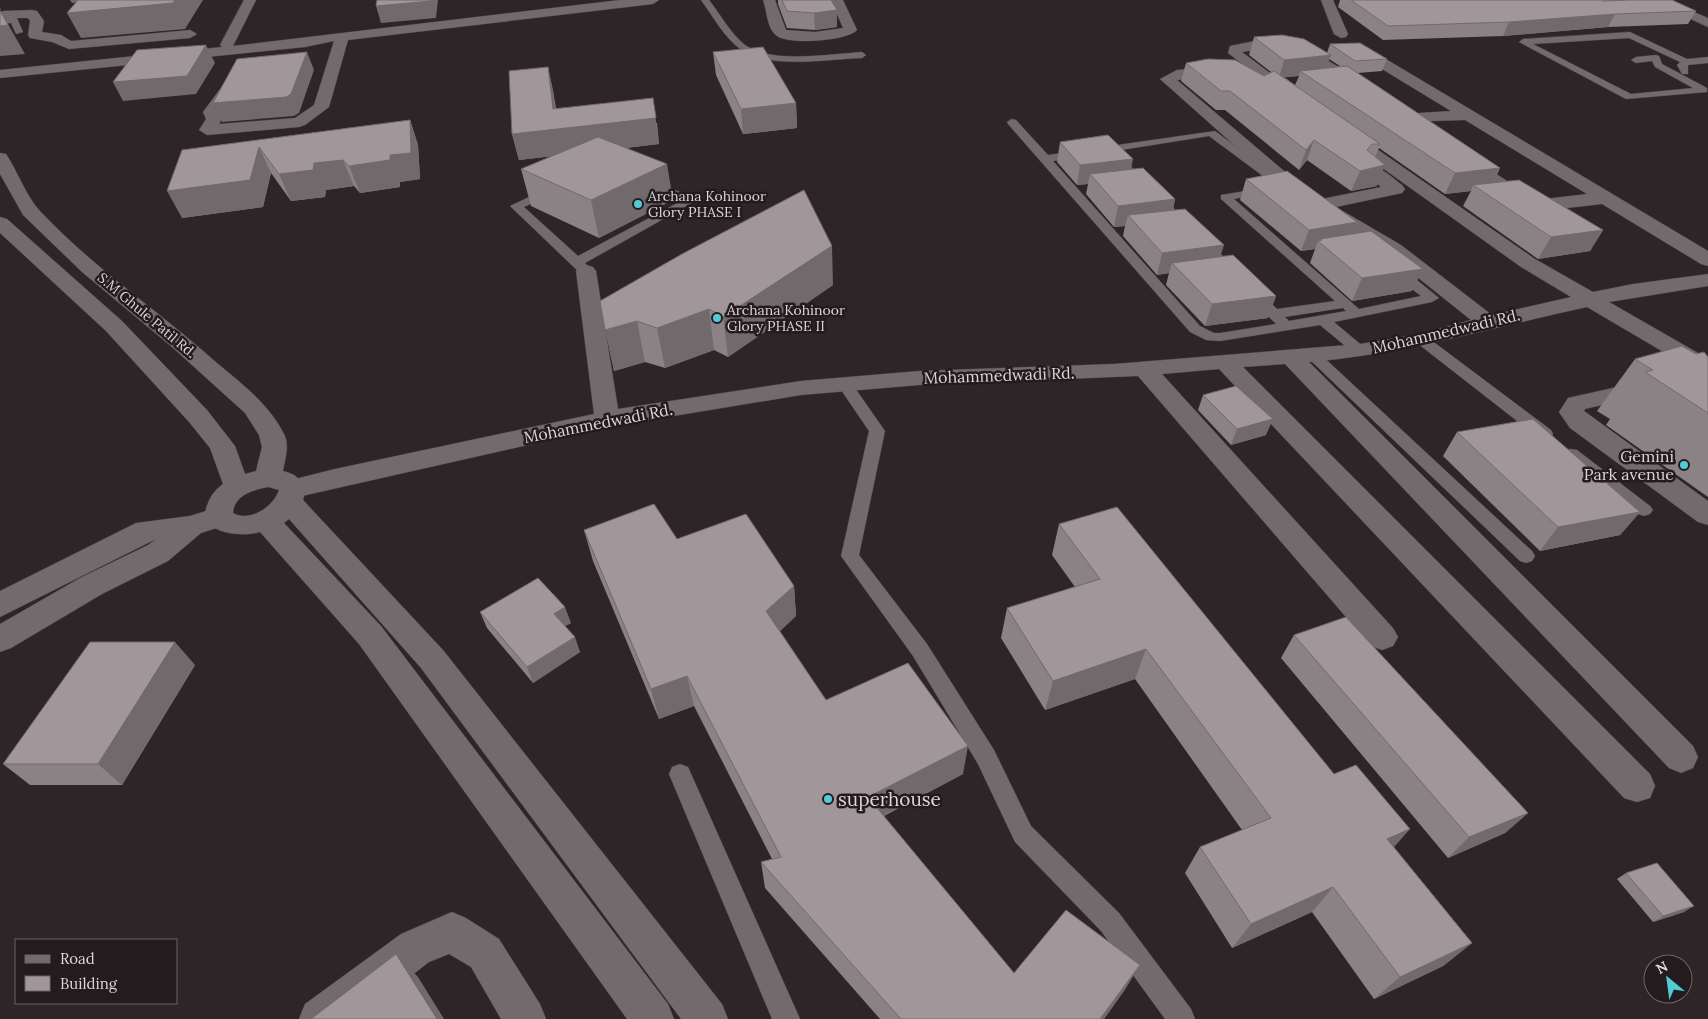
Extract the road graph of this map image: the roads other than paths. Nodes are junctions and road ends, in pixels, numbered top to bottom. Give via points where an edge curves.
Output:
1 (250, 0) edge
2 (653, 0) edge
3 (706, 0) edge
4 (769, 0) edge
5 (837, 0) edge
6 (1327, 0) edge
7 (16, 2) dead end
8 (1657, 4) edge
9 (459, 8) dead end
10 (1, 13) edge
11 (456, 22) junction
12 (1708, 23) edge
13 (19, 32) dead end
14 (190, 34) dead end
15 (342, 36) junction
16 (326, 38) junction
17 (1338, 44) junction
18 (227, 45) junction
19 (252, 48) junction
20 (1303, 51) junction
21 (862, 55) dead end
22 (1636, 60) dead end
23 (1708, 60) edge
24 (1686, 62) junction
25 (0, 67) edge
26 (0, 74) edge
27 (1344, 77) junction
28 (1324, 80) edge
29 (1295, 82) dead end
30 (1275, 84) junction
31 (1707, 88) edge
32 (1374, 98) edge
33 (1388, 108) edge
34 (1467, 115) junction
35 (1403, 119) junction
36 (1012, 122) dead end
37 (1332, 124) edge
38 (1424, 133) edge
39 (1333, 143) edge
40 (1107, 148) junction
41 (1452, 152) edge
42 (0, 158) edge
43 (1045, 159) junction
44 (640, 180) edge
45 (1142, 183) junction
46 (1122, 185) edge
47 (560, 186) edge
48 (1282, 186) junction
49 (1092, 189) edge
50 (1072, 191) junction
51 (1512, 193) junction
52 (1604, 198) junction
53 (1440, 202) junction
54 (1320, 205) junction
55 (1183, 224) junction
56 (1164, 226) edge
57 (2, 229) edge
58 (1128, 230) dead end
59 (1109, 233) junction
60 (1366, 247) edge
61 (1311, 255) dead end
62 (1293, 258) junction
63 (1708, 260) edge
64 (1388, 264) edge
65 (581, 267) junction
66 (1231, 271) junction
67 (1211, 274) edge
68 (1172, 279) dead end
69 (1708, 280) edge
70 (1153, 281) junction
71 (1589, 300) junction
72 (1345, 304) junction
73 (1274, 314) junction
74 (1357, 314) junction
75 (1323, 320) junction
76 (1488, 322) junction
77 (1286, 326) junction
78 (1422, 340) junction
79 (1360, 350) junction
80 (1302, 356) junction
81 (1225, 362) junction
82 (1144, 368) junction
83 (845, 384) junction
84 (607, 419) junction
85 (237, 487) junction
86 (279, 497) junction
87 (1644, 510) dead end
88 (1708, 515) edge
89 (219, 516) junction
90 (191, 526) junction
91 (1526, 556) dead end
92 (0, 605) edge
93 (1382, 638) dead end
94 (0, 639) edge
95 (1681, 757) dead end
96 (680, 774) dead end
97 (1637, 786) dead end
98 (320, 1019) edge
99 (525, 1019) edge
100 (653, 1019) edge
101 (707, 1019) edge
102 (786, 1019) edge
103 (1181, 1019) edge

1 - 18 street
2 - 11 street
3 - 21 lane via 737,41 750,52 774,57
4 - 5 street via 781,33 786,36 840,34 850,30
6 - 17 street
7 - 10 street
8 - 12 street
9 - 11 street
10 - 13 lane via 14,20
10 - 14 street via 32,14 37,21 35,35 56,38 69,45
11 - 15 street
15 - 16 street
15 - 19 street via 321,107 299,122 207,130 214,119 211,112 246,63
16 - 18 street
16 - 19 street
17 - 20 street
17 - 34 street via 1359,48
18 - 25 street
19 - 26 street
20 - 27 street
20 - 30 street via 1289,46 1235,49 1235,53
22 - 31 lane via 1656,58 1658,65
23 - 24 lane
24 - 31 lane via 1682,66 1685,72
24 - 31 lane via 1630,35 1523,42 1629,97
27 - 28 street
27 - 32 street
29 - 30 street
30 - 54 street via 1301,111 1232,71 1178,74 1167,79 1284,180
33 - 35 street
34 - 35 street
34 - 52 street
35 - 38 street
36 - 43 lane
37 - 53 street
39 - 54 street via 1396,189
40 - 43 lane
40 - 45 lane
40 - 48 lane via 1211,133
41 - 51 street
42 - 86 street, S.M Ghule Patil Rd. via 30,210 46,227 89,268 254,408 272,435
43 - 50 lane
44 - 65 lane via 693,200
45 - 46 lane
45 - 55 lane
47 - 65 lane via 516,206
48 - 60 lane
48 - 62 lane via 1225,197
49 - 50 lane
50 - 59 lane
51 - 52 street via 1533,206
51 - 53 street
52 - 63 street
53 - 71 street via 1528,263
54 - 76 street via 1394,249
55 - 56 lane
55 - 66 lane
57 - 85 street, S.M Ghule Patil Rd. via 114,326 198,416 222,446
58 - 59 lane
59 - 70 lane
61 - 62 lane
62 - 72 lane
64 - 74 lane via 1432,298
65 - 84 street
66 - 67 lane
66 - 73 lane
68 - 70 lane
69 - 71 street, Mohammedwadi Rd. via 1633,290
70 - 77 lane via 1195,329 1211,337
71 - 76 street, Mohammedwadi Rd.
71 - 88 street via 1697,362 1705,371 1702,377 1676,384 1632,389 1577,403 1571,412 1579,422
72 - 73 lane
72 - 74 lane
73 - 77 lane
74 - 75 lane
75 - 77 lane
75 - 79 lane
76 - 78 street, Mohammedwadi Rd.
78 - 79 street, Mohammedwadi Rd.
78 - 87 lane
79 - 80 street, Mohammedwadi Rd.
80 - 81 street, Mohammedwadi Rd.
80 - 91 lane
80 - 95 street
81 - 82 street, Mohammedwadi Rd.
81 - 97 street
82 - 83 street, Mohammedwadi Rd.
82 - 93 street
83 - 84 street, Mohammedwadi Rd.
83 - 103 lane via 877,431 850,556 920,650 986,757 1023,834 1110,922
84 - 86 street, Mohammedwadi Rd. via 336,478
85 - 86 street via 252,480
85 - 89 street via 218,507
86 - 89 street via 247,525 231,525
86 - 100 street via 370,635
86 - 101 street via 432,659
89 - 90 street
90 - 92 street via 146,530
90 - 94 street via 158,553 91,586
96 - 102 lane
98 - 99 street via 415,948 452,932 485,953

